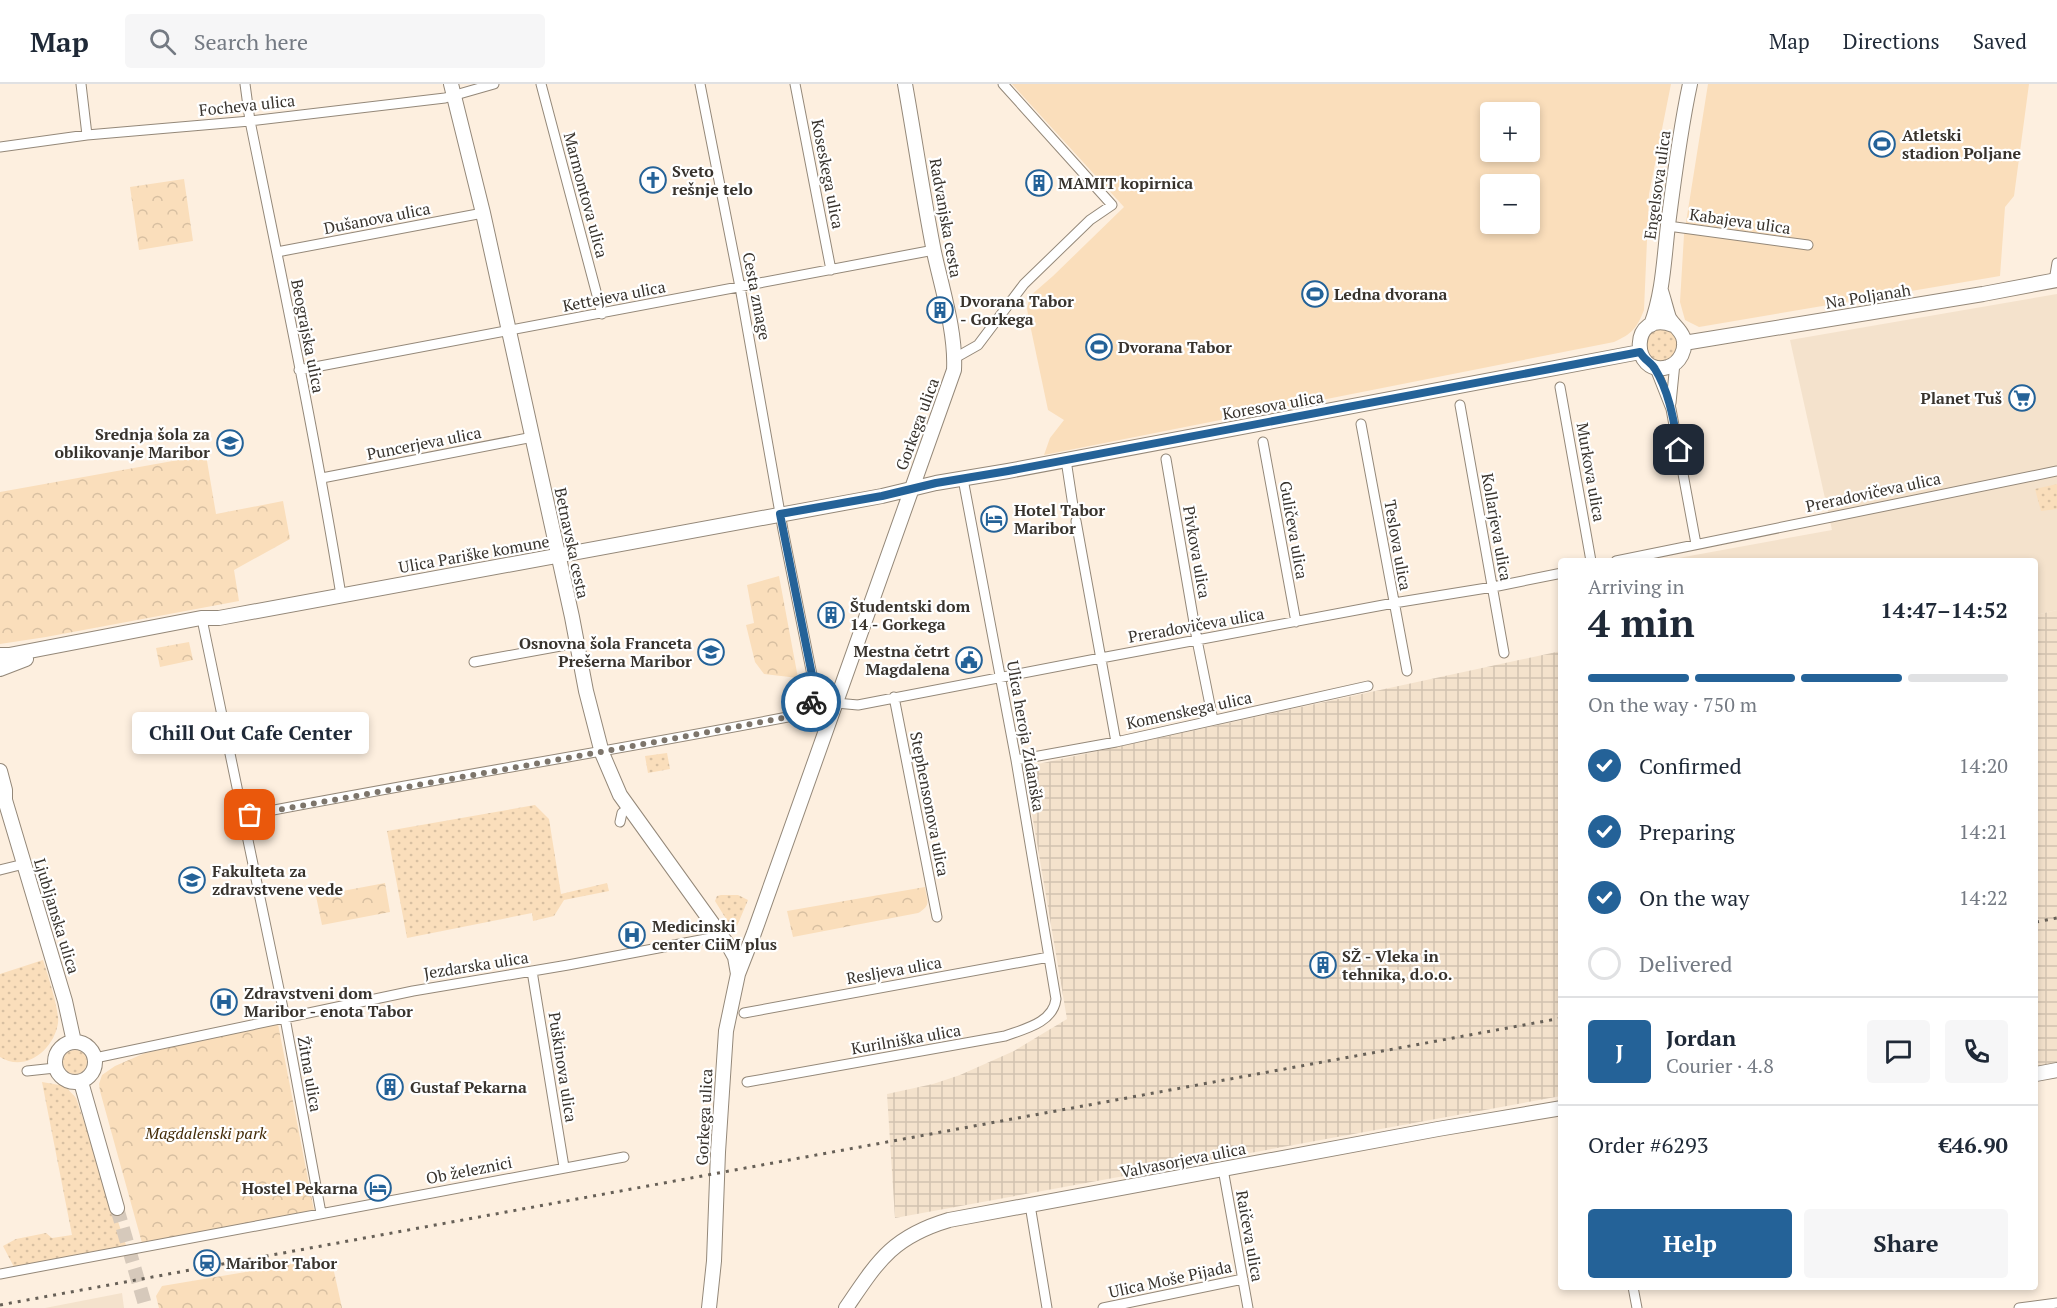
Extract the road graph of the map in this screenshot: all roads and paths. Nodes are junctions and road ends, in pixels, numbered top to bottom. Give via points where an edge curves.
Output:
1 (81, 84) edge
2 (245, 84) edge
3 (495, 84) edge
4 (541, 84) edge
5 (700, 84) edge
6 (795, 84) edge
7 (905, 84) edge
8 (1003, 84) edge
9 (1690, 84) edge
10 (453, 90) edge
11 (250, 121) junction
12 (87, 135) junction
13 (0, 147) edge
14 (483, 213) junction
15 (1668, 226) junction
16 (1808, 245) dead end
17 (934, 250) junction
18 (277, 252) junction
19 (2057, 263) edge
20 (831, 270) junction
21 (2056, 280) edge
22 (740, 287) junction
23 (1661, 291) junction
24 (602, 314) junction
25 (1651, 325) junction
26 (1673, 325) junction
27 (509, 332) junction
28 (1684, 343) junction
29 (1640, 352) junction
30 (955, 358) junction
31 (1675, 363) junction
32 (1654, 366) junction
33 (299, 370) junction
34 (1560, 387) dead end
35 (1460, 405) dead end
36 (1671, 409) junction
37 (1361, 424) dead end
38 (532, 437) junction
39 (1263, 442) dead end
40 (1166, 459) dead end
41 (1066, 460) junction
42 (2057, 471) edge
43 (322, 478) junction
44 (963, 478) junction
45 (911, 487) junction
46 (1074, 506) dead end
47 (780, 514) junction
48 (1076, 521) dead end
49 (1696, 544) junction
50 (557, 555) junction
51 (1590, 558) edge
52 (1630, 558) edge
53 (1558, 574) edge
54 (1492, 587) junction
55 (341, 595) junction
56 (1394, 603) junction
57 (219, 618) junction
58 (1296, 622) junction
59 (203, 624) junction
60 (1197, 640) junction
61 (577, 643) junction
62 (1504, 653) dead end
63 (0, 655) edge
64 (1101, 658) junction
65 (474, 662) dead end
66 (0, 669) edge
67 (1407, 671) dead end
68 (1000, 677) junction
69 (1368, 686) dead end
70 (894, 697) junction
71 (836, 703) junction
72 (1213, 720) junction
73 (1116, 742) junction
74 (602, 753) junction
75 (1016, 760) junction
76 (0, 771) edge
77 (2, 796) edge
78 (629, 808) junction
79 (243, 816) junction
80 (620, 822) dead end
81 (24, 864) junction
82 (0, 870) edge
83 (937, 917) dead end
84 (722, 936) junction
85 (1049, 957) junction
86 (532, 971) junction
87 (738, 974) junction
88 (1056, 999) joint
89 (744, 1013) dead end
90 (285, 1018) junction
91 (74, 1042) junction
92 (95, 1058) junction
93 (55, 1068) junction
94 (2057, 1070) edge
95 (27, 1071) dead end
96 (2038, 1074) edge
97 (81, 1082) junction
98 (747, 1082) dead end
99 (1558, 1109) edge
100 (624, 1157) dead end
101 (564, 1167) junction
102 (1223, 1169) junction
103 (1030, 1205) junction
104 (117, 1208) tunnel mouth
105 (321, 1213) junction
106 (0, 1274) edge
107 (1243, 1279) junction
108 (1634, 1290) edge
109 (2057, 1303) edge
110 (710, 1308) edge
111 (846, 1308) edge
112 (1047, 1308) edge
113 (1103, 1308) edge
114 (1248, 1308) edge
115 (1637, 1308) edge
116 (2019, 1308) edge

1 - 12 street
2 - 11 street, Beograjska ulica
3 - 10 street, Focheva ulica
4 - 24 street, Marmontova ulica
5 - 22 street, Cesta zmage
6 - 20 street, Koseskega ulica
7 - 17 street, Radvanjska cesta
8 - 30 street via 1112,205 1090,220 1024,284 978,345
9 - 15 street, Engelsova ulica
10 - 11 street, Focheva ulica
10 - 14 street, Betnavska cesta
11 - 12 street, Focheva ulica
11 - 18 street, Beograjska ulica
12 - 13 street, Focheva ulica
14 - 18 street, Dušanova ulica
14 - 27 street, Betnavska cesta
15 - 16 street, Kabajeva ulica
15 - 23 street, Engelsova ulica
17 - 20 street, Kettejeva ulica
17 - 30 street, Radvanjska cesta
18 - 33 street, Beograjska ulica
19 - 21 street
20 - 22 street, Kettejeva ulica
21 - 28 street, Na Poljanah
22 - 24 street, Kettejeva ulica
22 - 47 street, Cesta zmage
23 - 25 street, Engelsova ulica
23 - 26 street
24 - 27 street, Kettejeva ulica
25 - 26 street
25 - 29 street via 1641,336
26 - 28 street
27 - 33 street, Kettejeva ulica
27 - 38 street, Betnavska cesta
28 - 31 street
29 - 32 street
29 - 41 street, Koresova ulica
30 - 45 street, Gorkega ulica
31 - 32 street
31 - 36 street
32 - 36 street
33 - 43 street, Beograjska ulica
34 - 51 street, Murkova ulica
35 - 54 street, Kollarjeva ulica
36 - 49 street
37 - 56 street, Teslova ulica
38 - 43 street, Puncerjeva ulica
38 - 50 street, Betnavska cesta
39 - 58 street, Guličeva ulica
40 - 60 street, Pivkova ulica
41 - 44 street, Koresova ulica
41 - 46 street
42 - 49 street, Preradovičeva ulica
43 - 55 street, Beograjska ulica
44 - 45 street, Koresova ulica
44 - 68 street, Ulica heroja Zidanška
45 - 47 street, Ulica Pariške komune
45 - 71 street, Gorkega ulica
47 - 50 street, Ulica Pariške komune
47 - 74 street, Cesta zmage via 812,675 812,701 808,708 798,715
48 - 64 street
49 - 52 street, Preradovičeva ulica
50 - 55 street, Ulica Pariške komune
50 - 61 street, Betnavska cesta
53 - 54 street, Preradovičeva ulica
54 - 56 street, Preradovičeva ulica
54 - 62 street, Kollarjeva ulica
55 - 57 street, Ulica Pariške komune
56 - 58 street, Preradovičeva ulica
56 - 67 street, Teslova ulica
57 - 59 street, Ulica Pariške komune
57 - 63 street, Ulica Pariške komune
58 - 60 street, Preradovičeva ulica
59 - 66 street, Ulica Pariške komune via 34,657
59 - 79 street, Žitna ulica
60 - 64 street, Preradovičeva ulica
60 - 72 street, Pivkova ulica
61 - 65 street
61 - 74 street, Betnavska cesta
64 - 68 street, Preradovičeva ulica
64 - 73 street
68 - 70 street, Preradovičeva ulica
68 - 75 street, Ulica heroja Zidanška
69 - 72 street, Komenskega ulica
70 - 71 street, Preradovičeva ulica via 858,705
70 - 83 street, Stephensonova ulica
71 - 87 street, Gorkega ulica
72 - 73 street, Komenskega ulica
73 - 75 street, Komenskega ulica
74 - 78 street, Betnavska cesta via 615,787
74 - 79 street, Cesta zmage
75 - 85 street, Ulica heroja Zidanška
76 - 77 street, Ljubljanska ulica via 5,790
77 - 81 street, Ljubljanska ulica
78 - 80 street via 622,813
78 - 84 street, Betnavska cesta
79 - 90 street, Žitna ulica
81 - 82 street
81 - 91 street, Ljubljanska ulica
84 - 86 street, Jezdarska ulica
84 - 87 street, Betnavska cesta via 735,957
85 - 88 street, Ulica heroja Zidanška
85 - 89 street, Resljeva ulica
86 - 90 street, Jezdarska ulica
86 - 101 street, Puškinova ulica
87 - 110 street, Gorkega ulica via 723,1066
88 - 98 street, Kurilniška ulica via 1055,1007 1037,1024 1005,1036
90 - 92 street, Jezdarska ulica
90 - 105 street, Žitna ulica
91 - 92 street via 84,1044
91 - 93 street via 57,1053
92 - 97 street via 92,1074
93 - 95 street
93 - 97 street via 65,1080
94 - 96 street
97 - 104 street
99 - 102 street, Valvasorjeva ulica
100 - 101 street, Ob železnici
101 - 105 street, Ob železnici
102 - 103 street, Valvasorjeva ulica
102 - 107 street, Raičeva ulica
103 - 111 street, Valvasorjeva ulica via 949,1220 911,1234 873,1268
103 - 112 street
105 - 106 street, Ob železnici
107 - 113 street, Ulica Moše Pijada
107 - 114 street, Raičeva ulica
108 - 115 street
109 - 116 street

